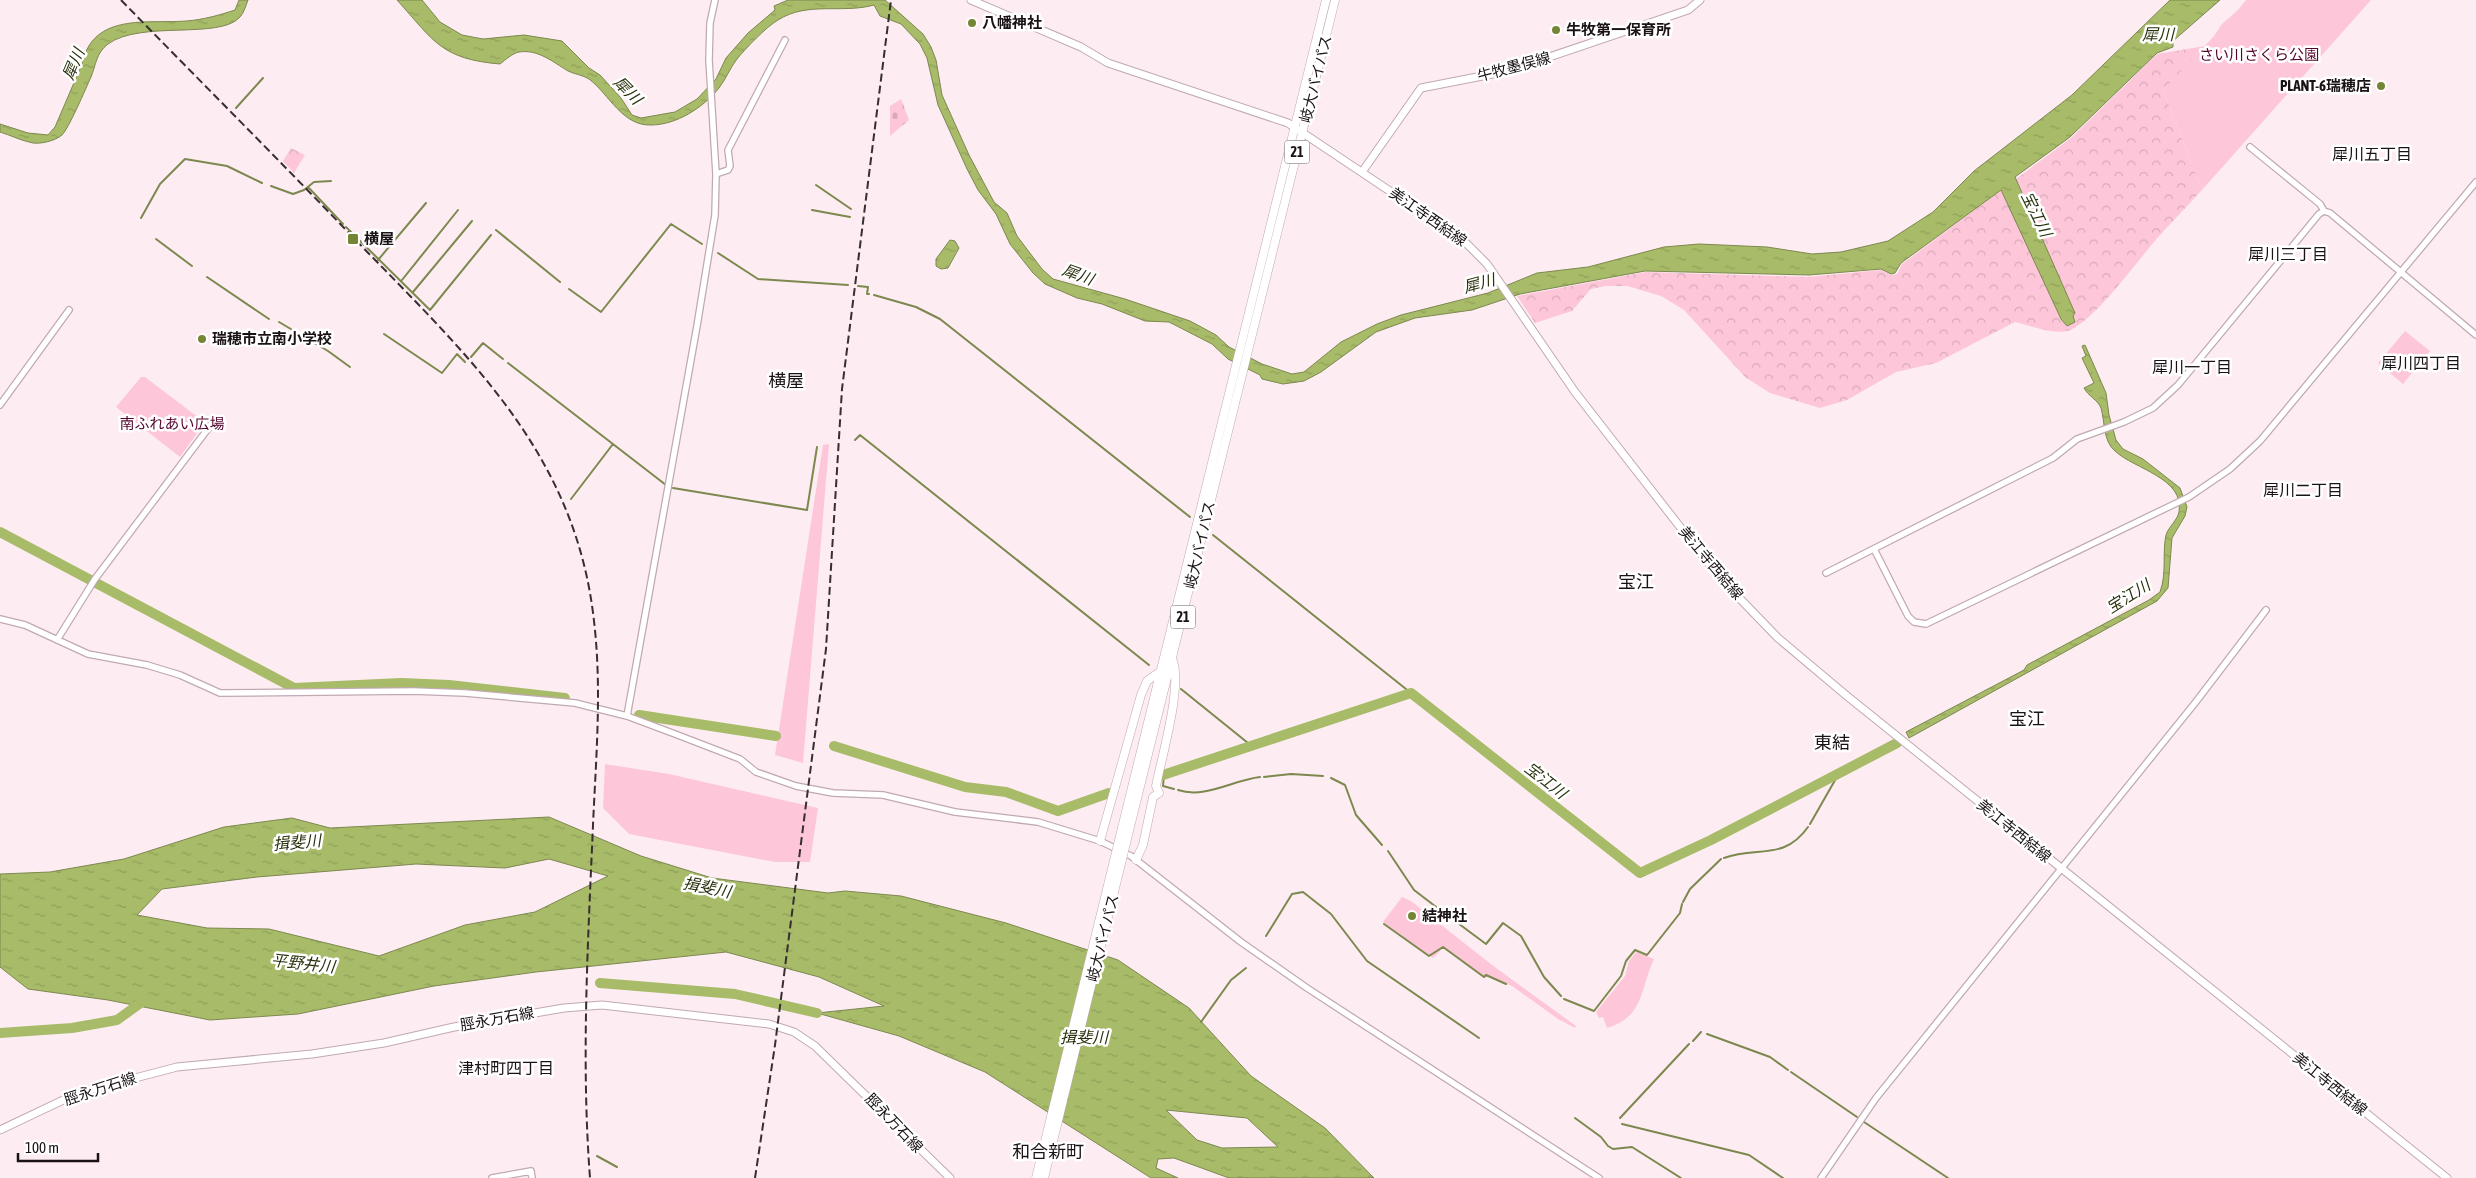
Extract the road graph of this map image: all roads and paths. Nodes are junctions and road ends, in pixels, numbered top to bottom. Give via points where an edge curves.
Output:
1 (715, 0) edge
2 (970, 0) edge
3 (1326, 0) edge
4 (1335, 0) edge
5 (1700, 0) edge
6 (784, 40) dead end
7 (1295, 127) junction
8 (1303, 132) junction
9 (2250, 147) dead end
10 (1362, 172) junction
11 (716, 174) junction
12 (2476, 182) edge
13 (2324, 211) junction
14 (2400, 272) junction
15 (1256, 304) junction
16 (69, 310) dead end
17 (2476, 335) edge
18 (1231, 402) junction
19 (0, 405) edge
20 (212, 422) dead end
21 (1874, 549) junction
22 (1826, 573) dead end
23 (2266, 610) dead end
24 (0, 619) edge
25 (56, 640) junction
26 (1173, 659) junction
27 (1161, 671) junction
28 (627, 716) junction
29 (1126, 829) junction
30 (1100, 841) junction
31 (1136, 860) junction
32 (2061, 868) junction
33 (0, 1130) edge
34 (492, 1178) edge
35 (532, 1178) edge
36 (950, 1178) edge
37 (1036, 1178) edge
38 (1044, 1178) edge
39 (1599, 1178) edge
40 (1822, 1178) edge
41 (2447, 1178) edge

1 - 11 street via 710,23
2 - 7 main road, 美江寺西結線 via 1081,47 1108,63 1252,109
3 - 7 highway, 岐大バイパス / 21
4 - 8 highway, 岐大バイパス / 21
5 - 10 main road, 牛牧墨俣線 via 1688,10 1508,71 1421,88
6 - 11 street via 728,150 728,170
7 - 8 main road, 美江寺西結線
7 - 15 highway, 岐大バイパス / 21
8 - 10 main road, 美江寺西結線
8 - 15 highway, 岐大バイパス / 21
9 - 13 street via 2320,204
10 - 32 main road, 美江寺西結線 via 1463,240 1483,260 1575,392 1719,577 1778,638
11 - 28 street via 715,215 706,273
12 - 14 street
13 - 14 street
13 - 21 street via 2178,386 2153,408 2077,439 2053,458
14 - 17 street
14 - 21 street via 2260,441 2230,469 2175,505 1926,624 1914,622 1908,616
15 - 18 highway, 岐大バイパス / 21
16 - 19 street
18 - 26 highway, 岐大バイパス / 21
18 - 27 highway, 岐大バイパス / 21
20 - 25 street via 95,579
21 - 22 street
23 - 32 street
24 - 25 street via 25,625
25 - 28 street via 88,654 180,675 220,693 376,690 465,693 575,703
26 - 29 highway, 岐大バイパス / 21
26 - 31 highway via 1173,699 1156,786 1159,793 1153,798 1143,845
27 - 29 highway, 岐大バイパス / 21
27 - 30 highway via 1147,681 1141,695
28 - 30 street via 740,759 756,772 796,786 832,793 883,794 955,812 1031,820
29 - 37 highway, 岐大バイパス / 21, bridge
29 - 38 highway, 岐大バイパス / 21, bridge
30 - 31 street
31 - 39 street via 1271,964
32 - 40 street via 1876,1098
32 - 41 main road, 美江寺西結線
33 - 36 main road, 脛永万石線 via 78,1093 177,1067 312,1054 564,1008 602,1006 769,1024 794,1032 815,1046
34 - 35 street via 531,1171

